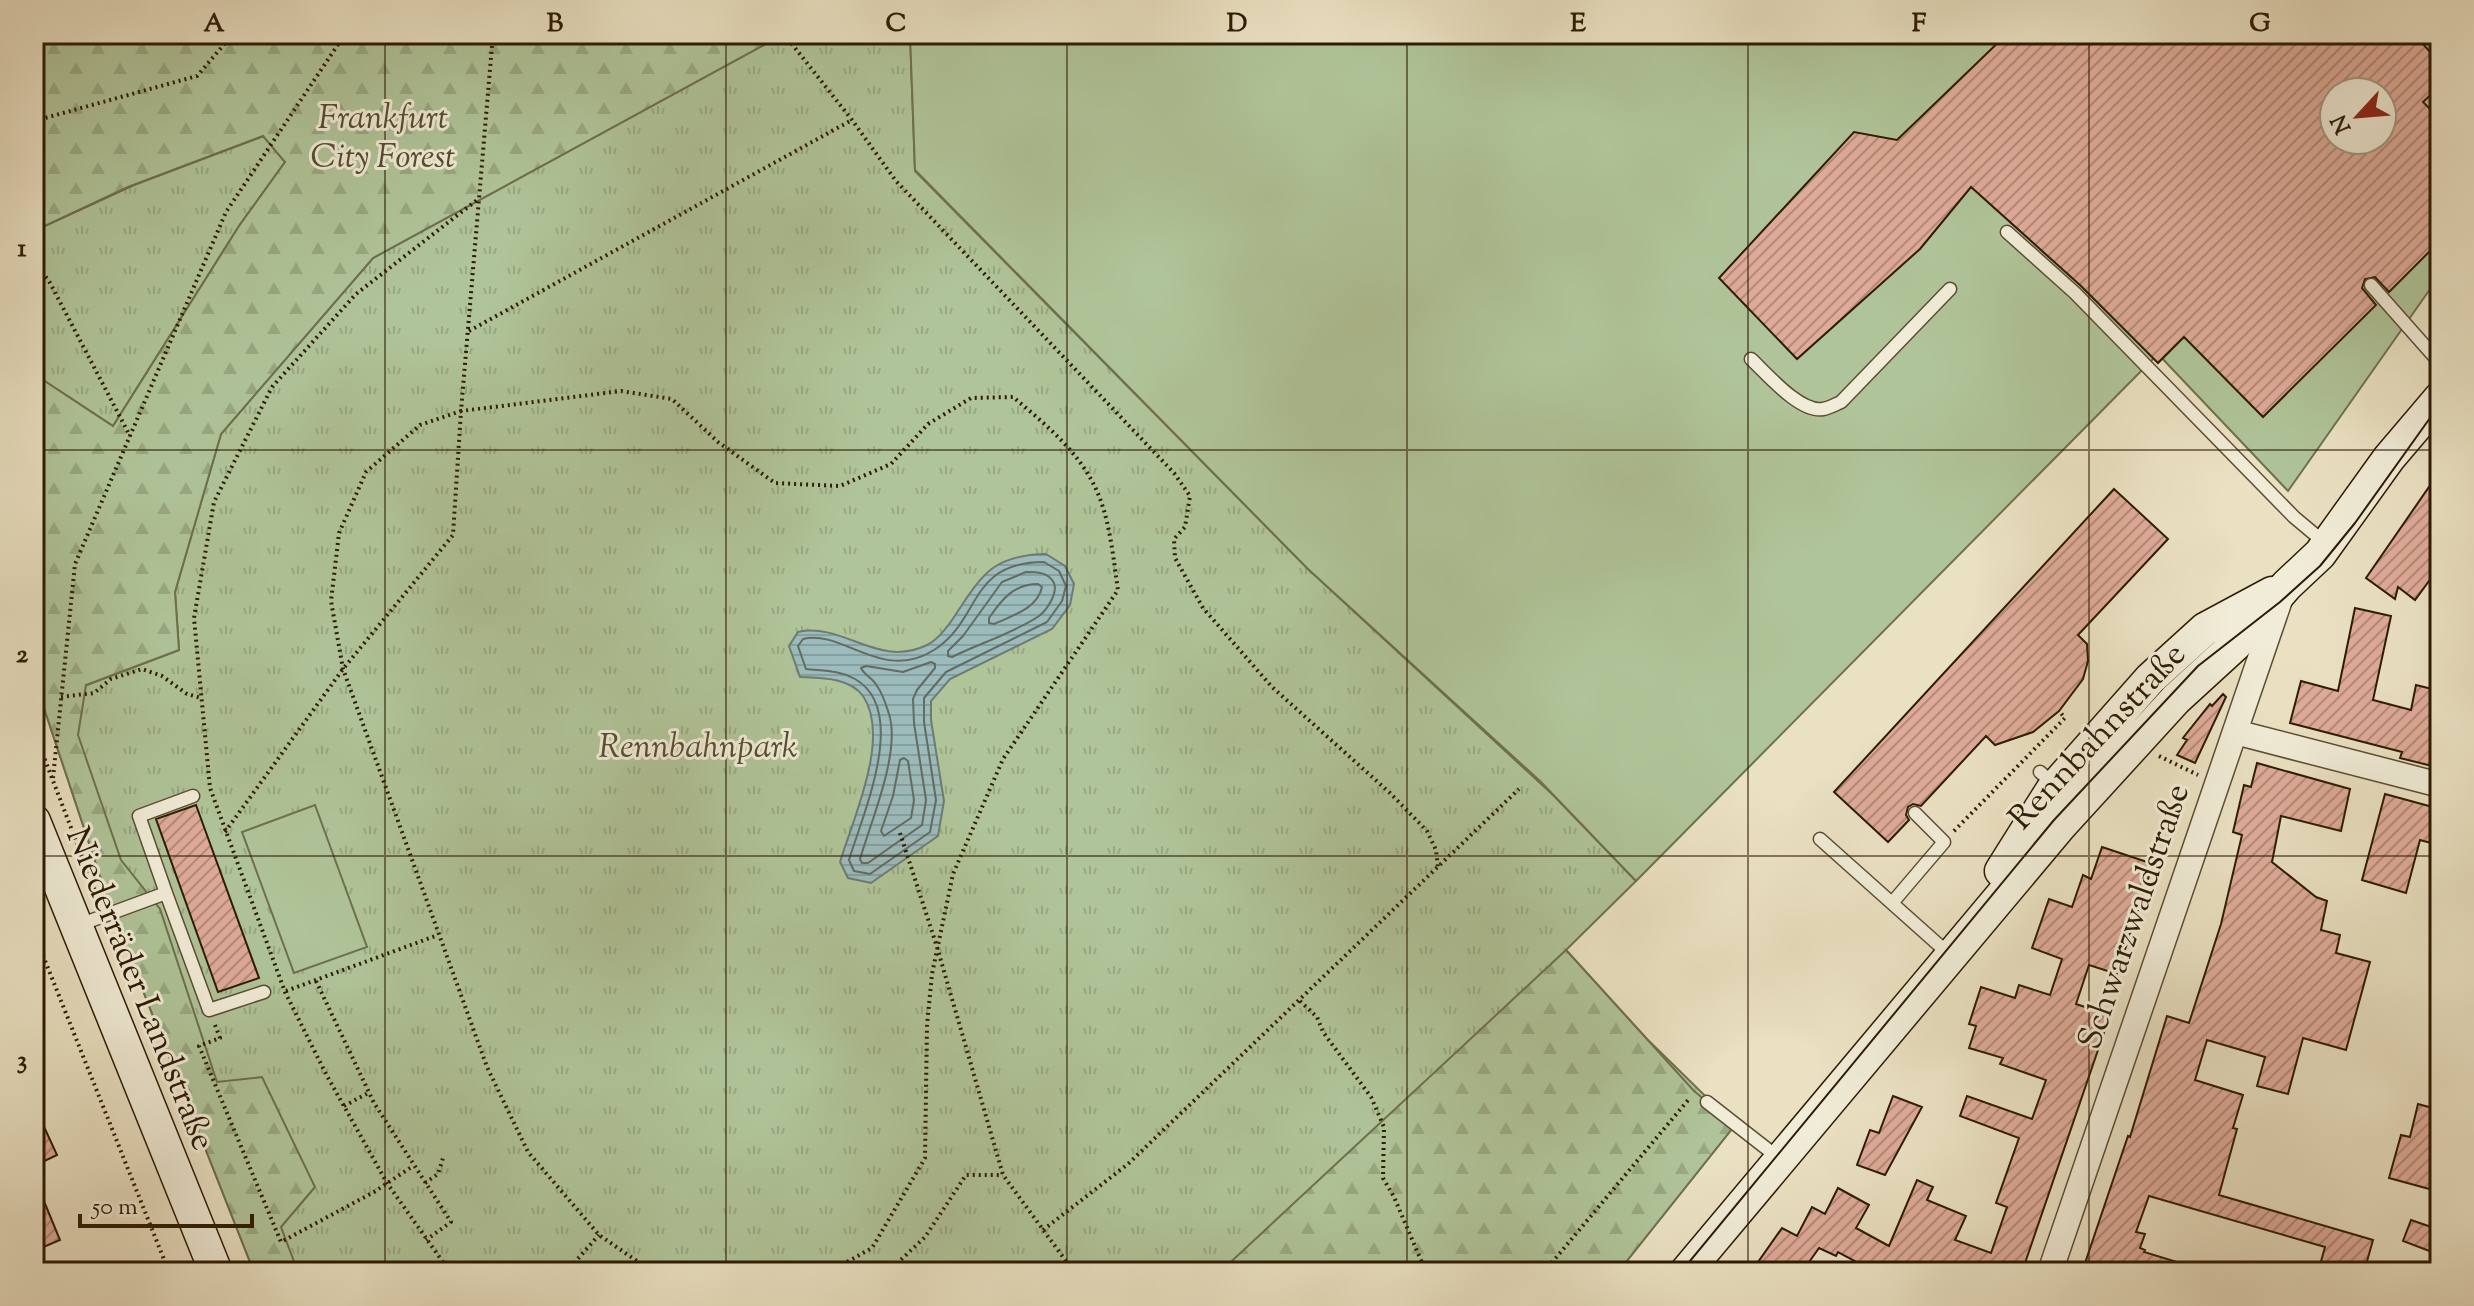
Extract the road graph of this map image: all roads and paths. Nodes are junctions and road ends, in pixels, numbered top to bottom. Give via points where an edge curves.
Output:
1 (233, 34) edge
2 (345, 34) edge
3 (493, 34) edge
4 (784, 34) edge
5 (2425, 34) edge
6 (2440, 51) edge
7 (852, 120) junction
8 (34, 121) edge
9 (477, 200) junction
10 (2007, 232) dead end
11 (34, 263) edge
12 (2371, 285) dead end
13 (1950, 289) dead end
14 (468, 331) junction
15 (1751, 359) dead end
16 (2440, 363) edge
17 (2440, 398) edge
18 (461, 411) junction
19 (130, 436) junction
20 (2327, 545) junction
21 (2276, 591) junction
22 (343, 669) junction
23 (61, 697) junction
24 (202, 698) junction
25 (2059, 711) dead end
26 (2235, 732) junction
27 (2157, 755) dead end
28 (2199, 776) dead end
29 (53, 778) dead end
30 (2440, 785) edge
31 (1519, 789) dead end
32 (193, 796) dead end
33 (1915, 813) dead end
34 (34, 821) edge
35 (225, 832) junction
36 (2025, 832) junction
37 (900, 833) dead end
38 (1820, 839) dead end
39 (1944, 842) junction
40 (1438, 868) junction
41 (166, 893) junction
42 (1892, 903) junction
43 (76, 926) junction
44 (34, 933) edge
45 (438, 935) junction
46 (937, 947) junction
47 (1956, 948) junction
48 (316, 981) junction
49 (264, 992) dead end
50 (285, 992) junction
51 (1300, 1001) junction
52 (209, 1010) junction
53 (370, 1092) junction
54 (1690, 1097) dead end
55 (1707, 1102) dead end
56 (344, 1106) junction
57 (443, 1158) dead end
58 (1780, 1159) junction
59 (413, 1166) junction
60 (1003, 1175) junction
61 (387, 1183) junction
62 (425, 1183) junction
63 (1043, 1230) junction
64 (599, 1235) junction
65 (426, 1240) junction
66 (169, 1272) edge
67 (216, 1272) edge
68 (450, 1272) edge
69 (566, 1272) edge
70 (653, 1272) edge
71 (829, 1272) edge
72 (888, 1272) edge
73 (1074, 1272) edge
74 (1426, 1272) edge
75 (1544, 1272) edge
76 (1686, 1272) edge
77 (2050, 1272) edge

1 - 8 path via 197,76
2 - 19 path via 226,212
3 - 9 path
4 - 7 path
5 - 6 path
7 - 14 path
7 - 40 path via 896,181 1174,473 1190,496 1185,527 1174,539 1175,558 1203,608 1272,687 1427,831
9 - 14 path
9 - 24 path via 356,294 272,387 214,502 194,618
10 - 20 lane
11 - 19 path via 49,281
12 - 16 lane
13 - 15 lane via 1841,402 1824,409 1808,409
14 - 18 path
17 - 20 main road, Rennbahnstraße
18 - 22 path via 453,535
18 - 22 path via 420,425 366,472 339,533 334,574 331,601
18 - 46 path via 621,391 672,399 718,442 775,483 840,486 891,464 928,424 971,398 1013,397 1060,437 1095,487 1111,540 1118,590 1003,759 953,874
19 - 23 path via 75,564
20 - 21 main road, Rennbahnstraße
21 - 26 street, Schwarzwaldstraße
21 - 36 lane via 2247,627 2198,666 2054,820
21 - 36 main road, Rennbahnstraße via 2205,629 2179,651 2048,779
21 - 47 main road, Rennbahnstraße via 2235,645 2184,692
22 - 35 path
22 - 45 path
23 - 24 path via 94,693 111,679 142,669
23 - 29 path
24 - 35 path via 210,788
25 - 39 path via 2065,718
26 - 30 street
26 - 77 street, Schwarzwaldstraße
27 - 28 path
31 - 40 path
32 - 41 lane via 139,816
33 - 39 lane
34 - 43 main road, Niederräder Landstraße
35 - 50 path
36 - 47 main road, Rennbahnstraße
37 - 46 path
38 - 42 lane
39 - 42 lane
40 - 51 path
41 - 43 lane
41 - 52 lane
42 - 47 lane
43 - 67 main road, Niederräder Landstraße
44 - 66 path
45 - 48 path
45 - 64 path via 487,1067 528,1152
46 - 60 path
46 - 71 path via 927,1025 925,1158 872,1248
47 - 58 main road, Rennbahnstraße
48 - 50 path
48 - 53 path
49 - 52 lane
50 - 56 path
51 - 63 path via 1128,1164
51 - 74 path via 1317,1017 1371,1097 1384,1127 1383,1178
52 - 61 path via 220,1038 199,1046 281,1242
53 - 56 path
53 - 59 path
54 - 75 path
55 - 58 lane
56 - 61 path
57 - 62 path via 438,1174
58 - 76 main road, Rennbahnstraße
59 - 61 path
59 - 62 path
60 - 63 path
60 - 72 path via 966,1175 925,1237
61 - 65 path
62 - 65 path via 451,1222
63 - 73 path
64 - 69 path
64 - 70 path
65 - 68 path

